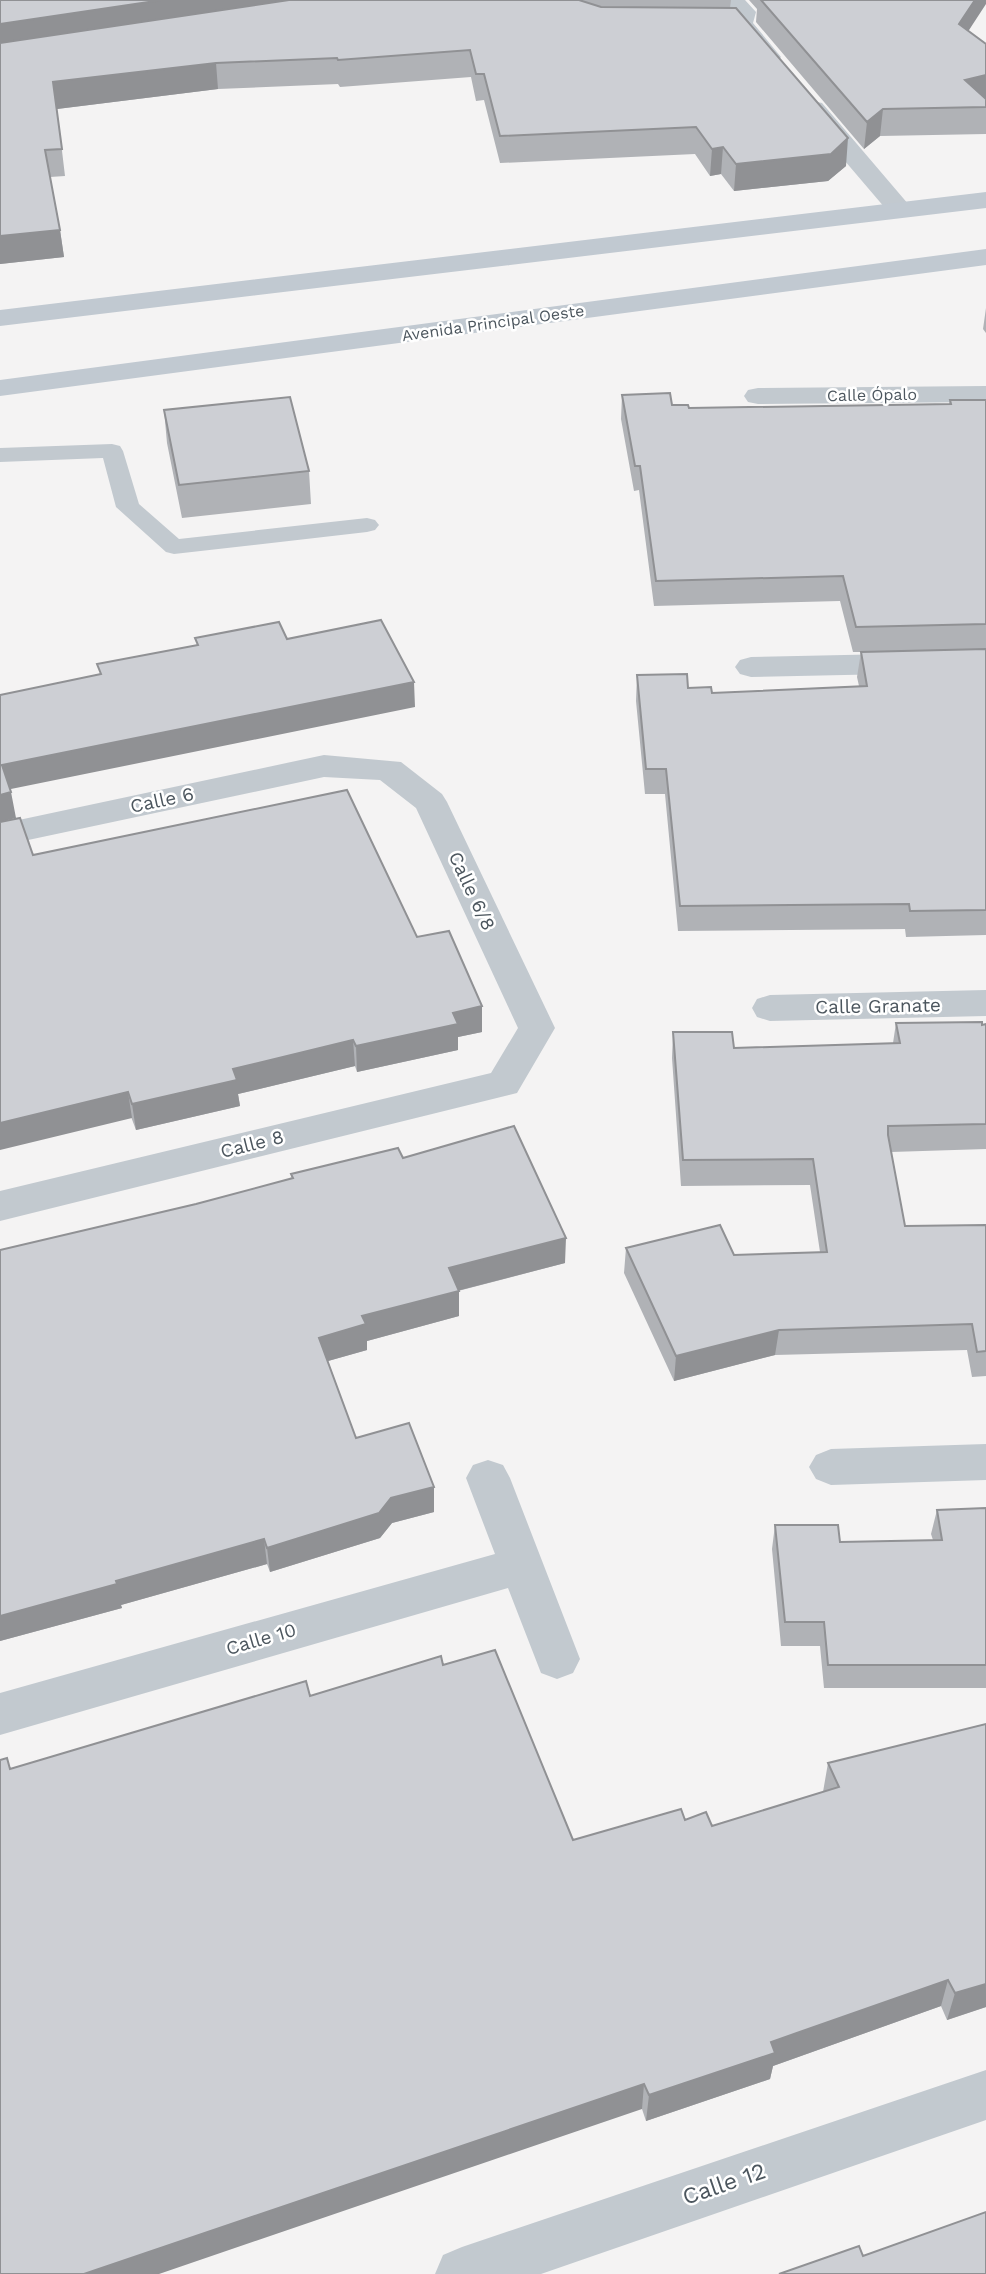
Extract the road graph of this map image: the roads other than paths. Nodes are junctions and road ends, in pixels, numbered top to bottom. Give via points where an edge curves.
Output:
1 (732, 0) edge
2 (713, 24) edge
3 (741, 24) junction
4 (986, 200) edge
5 (900, 210) junction
6 (986, 257) edge
7 (0, 318) edge
8 (0, 388) edge
9 (986, 394) edge
10 (758, 397) dead end
11 (0, 455) edge
12 (367, 525) dead end
13 (986, 662) edge
14 (751, 667) dead end
15 (324, 766) joint
16 (0, 835) edge
17 (986, 1003) edge
18 (770, 1009) dead end
19 (504, 1083) joint
20 (0, 1206) edge
21 (986, 1462) edge
22 (831, 1466) dead end
23 (488, 1478) dead end
24 (522, 1565) junction
25 (557, 1659) dead end
26 (0, 1714) edge
27 (986, 2095) edge
28 (462, 2274) edge

1 - 3 street via 745,12
2 - 3 street
3 - 5 street
4 - 5 main road
5 - 7 main road
6 - 8 main road, Avenida Principal Oeste
9 - 10 street, Calle Ópalo
11 - 12 lane via 112,452 128,507 174,547
13 - 14 street
15 - 16 street, Calle 6
15 - 19 street, Calle 6/8 via 389,770 430,802 537,1028
17 - 18 street, Calle Granate
19 - 20 street, Calle 8
21 - 22 street
23 - 24 street
24 - 25 street
24 - 26 street, Calle 10
27 - 28 street, Calle 12

